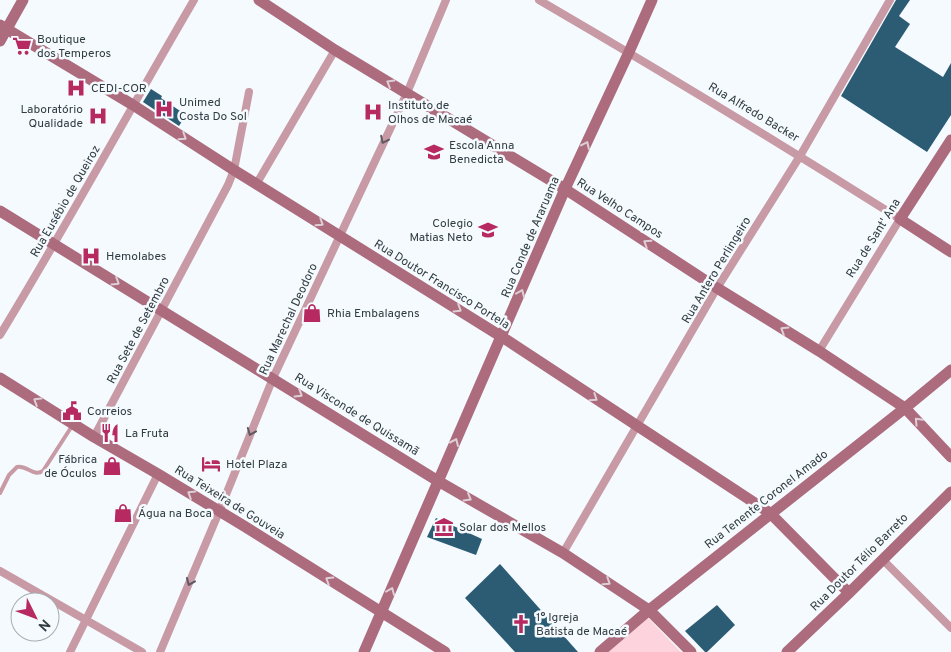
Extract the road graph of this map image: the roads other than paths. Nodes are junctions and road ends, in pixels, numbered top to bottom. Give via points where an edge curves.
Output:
1 (23, 0) edge
2 (194, 0) edge
3 (259, 0) edge
4 (446, 0) edge
5 (540, 0) edge
6 (652, 0) edge
7 (890, 0) edge
8 (3, 27) edge
9 (0, 41) edge
10 (335, 50) junction
11 (629, 52) junction
12 (249, 92) dead end
13 (407, 93) junction
14 (133, 105) junction
15 (951, 140) edge
16 (800, 156) junction
17 (234, 170) junction
18 (257, 183) junction
19 (565, 189) junction
20 (0, 211) edge
21 (900, 219) junction
22 (339, 236) junction
23 (55, 244) junction
24 (951, 252) edge
25 (717, 288) junction
26 (162, 310) junction
27 (0, 335) edge
28 (502, 336) junction
29 (819, 351) junction
30 (951, 370) edge
31 (0, 378) edge
32 (273, 378) junction
33 (905, 408) junction
34 (74, 424) junction
35 (637, 427) junction
36 (94, 437) junction
37 (951, 457) edge
38 (158, 474) junction
39 (438, 480) junction
40 (951, 492) edge
41 (0, 493) edge
42 (219, 512) junction
43 (770, 513) junction
44 (563, 553) junction
45 (882, 559) junction
46 (0, 571) edge
47 (849, 593) junction
48 (649, 610) junction
49 (382, 613) junction
50 (85, 620) junction
51 (951, 628) edge
52 (70, 652) edge
53 (142, 652) edge
54 (160, 652) edge
55 (364, 652) edge
56 (445, 652) edge
57 (600, 652) edge
58 (691, 652) edge
59 (787, 652) edge

1 - 8 street
2 - 14 street, Rua Eusébio de Queiroz
3 - 10 street, Rua Velho Campos
4 - 13 street, Rua Marechal Deodoro
5 - 11 street, Rua Alfredo Backer
6 - 11 street, Rua Conde de Araruama
7 - 16 street, Rua Antero Perlingeiro
8 - 9 street
8 - 14 street, Rua Doutor Francisco Portela
13 -> 10 street, Rua Velho Campos
10 - 18 street
11 - 16 street, Rua Alfredo Backer
19 -> 11 street, Rua Conde de Araruama
12 - 17 street, Rua Sete de Setembro
13 - 19 street, Rua Velho Campos
13 -> 22 street, Rua Marechal Deodoro
14 -> 17 street, Rua Doutor Francisco Portela
14 - 23 street, Rua Eusébio de Queiroz
15 - 21 street, Rua de Sant' Ana
16 - 21 street, Rua Alfredo Backer
16 - 25 street, Rua Antero Perlingeiro
17 - 18 street, Rua Doutor Francisco Portela
17 - 26 street, Rua Sete de Setembro
18 -> 22 street, Rua Doutor Francisco Portela
25 -> 19 street, Rua Velho Campos
28 -> 19 street, Rua Conde de Araruama
20 - 23 street, Rua Visconde de Quissamã
21 - 24 street, Rua Alfredo Backer
21 - 29 street, Rua de Sant' Ana
22 -> 28 street, Rua Doutor Francisco Portela
22 - 32 street, Rua Marechal Deodoro
23 -> 26 street, Rua Visconde de Quissamã
23 - 27 street, Rua Eusébio de Queiroz
29 -> 25 street, Rua Velho Campos
25 - 35 street, Rua Antero Perlingeiro
26 - 32 street, Rua Visconde de Quissamã
26 - 36 street, Rua Sete de Setembro
28 -> 35 street, Rua Doutor Francisco Portela
39 -> 28 street, Rua Conde de Araruama
29 - 33 street, Rua Velho Campos
30 - 33 street, Rua Tenente Coronel Amado
34 -> 31 street, Rua Teixeira de Gouveia
32 -> 39 street, Rua Visconde de Quissamã
32 -> 42 street, Rua Marechal Deodoro
37 -> 33 street, Rua Velho Campos
33 - 43 street, Rua Tenente Coronel Amado
34 - 36 street, Rua Teixeira de Gouveia
34 - 41 lane via 46,469 34,473 17,467
35 - 43 street, Rua Doutor Francisco Portela
35 - 44 street, Rua Antero Perlingeiro
36 - 38 street, Rua Teixeira de Gouveia
42 -> 38 street, Rua Teixeira de Gouveia
38 - 50 street
39 -> 44 street, Rua Visconde de Quissamã
49 -> 39 street, Rua Conde de Araruama
40 - 45 street, Rua Doutor Télio Barreto
49 -> 42 street, Rua Teixeira de Gouveia
42 -> 54 street, Rua Marechal Deodoro
43 - 47 street, Rua Doutor Francisco Portela
43 - 48 street, Rua Tenente Coronel Amado
44 -> 48 street, Rua Visconde de Quissamã
45 - 47 street, Rua Doutor Télio Barreto
45 - 51 street
46 - 50 street
47 - 59 street, Rua Doutor Télio Barreto
48 - 57 street, Rua Tenente Coronel Amado
48 - 58 street, Rua Visconde de Quissamã
49 - 55 street, Rua Conde de Araruama
49 - 56 street, Rua Teixeira de Gouveia
50 - 52 street
50 - 53 street

